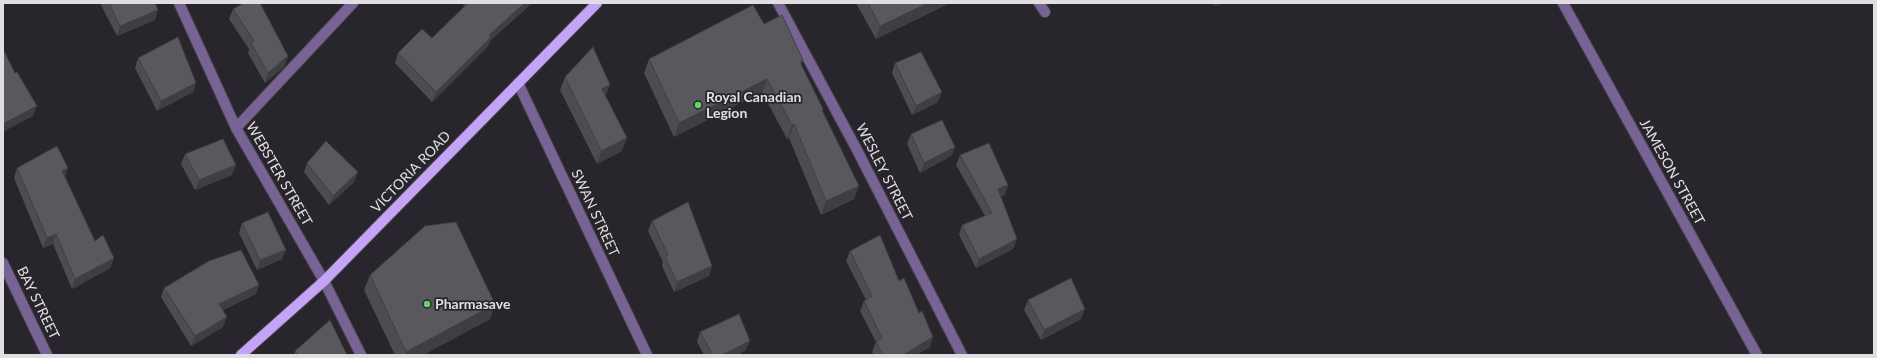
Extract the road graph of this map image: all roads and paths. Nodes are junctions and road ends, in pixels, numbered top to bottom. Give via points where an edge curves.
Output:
1 (353, 3) edge
2 (597, 3) edge
3 (778, 3) edge
4 (1039, 3) edge
5 (1563, 3) edge
6 (181, 4) edge
7 (1045, 12) dead end
8 (518, 83) junction
9 (236, 128) junction
10 (3, 264) edge
11 (324, 281) junction
12 (47, 355) edge
13 (241, 355) edge
14 (361, 355) edge
15 (647, 355) edge
16 (962, 355) edge
17 (1757, 355) edge

1 - 9 street
2 - 8 main road, VICTORIA ROAD
3 - 16 street, WESLEY STREET
4 - 7 street
5 - 17 street, JAMESON STREET
6 - 9 street, WEBSTER STREET
8 - 11 main road, VICTORIA ROAD
8 - 15 street, SWAN STREET
9 - 11 street, WEBSTER STREET
10 - 12 street, BAY STREET
11 - 13 main road, VICTORIA ROAD
11 - 14 street, WEBSTER STREET

